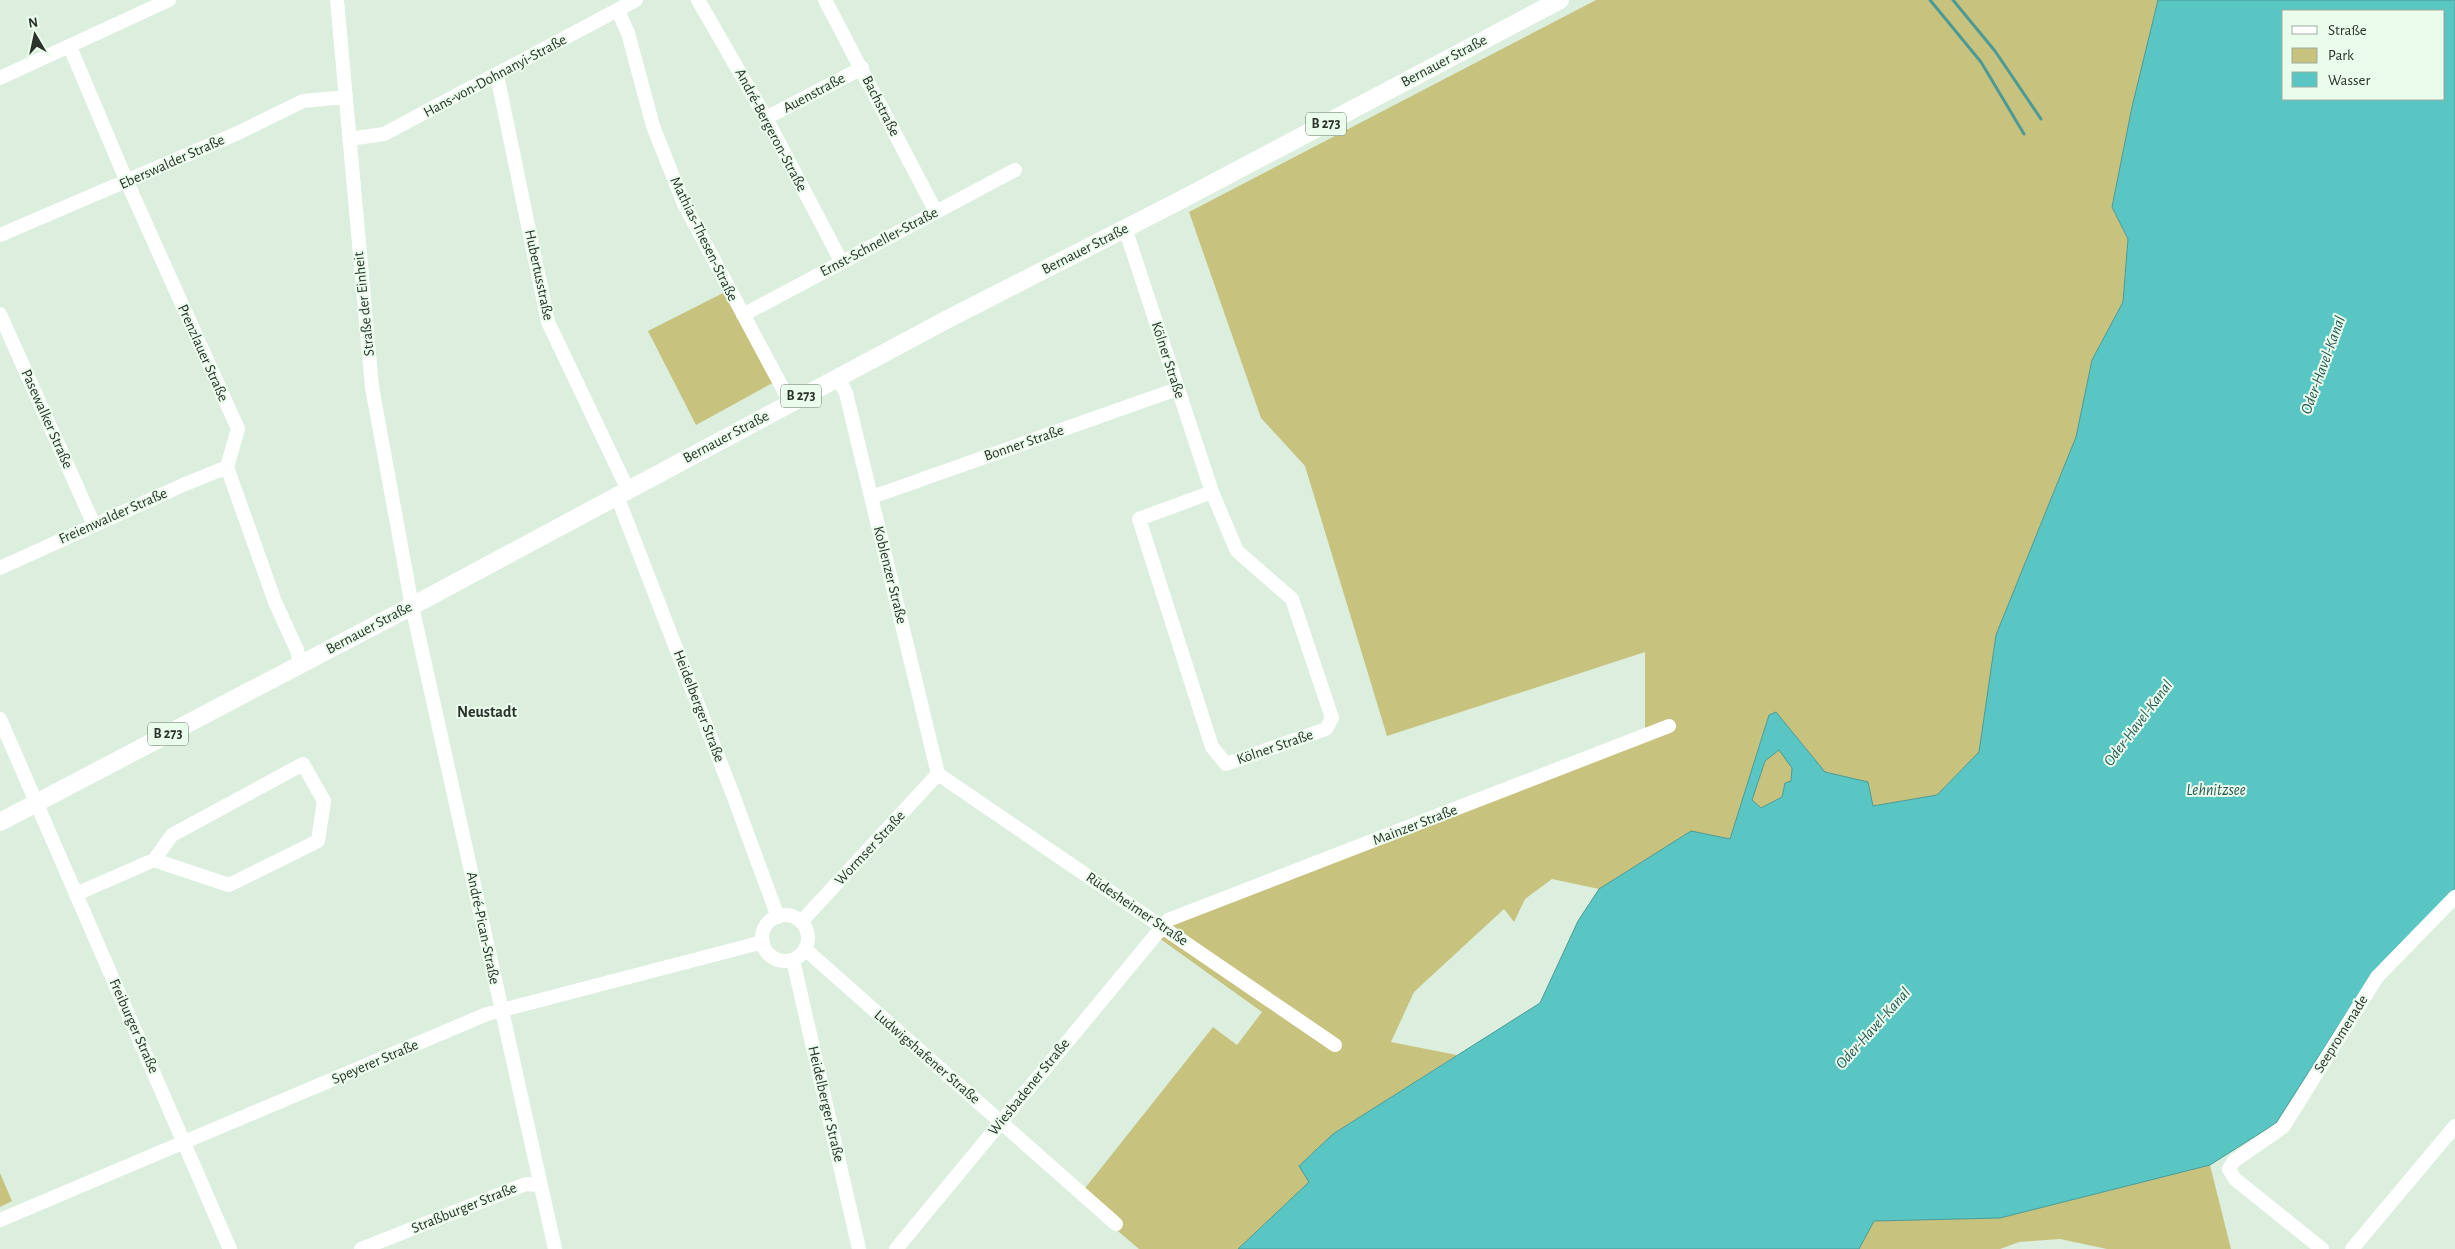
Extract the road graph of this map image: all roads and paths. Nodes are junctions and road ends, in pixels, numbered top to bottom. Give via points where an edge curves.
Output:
1 (169, 0) edge
2 (337, 0) edge
3 (636, 0) edge
4 (698, 0) edge
5 (825, 0) edge
6 (1560, 0) edge
7 (618, 11) junction
8 (70, 46) junction
9 (862, 68) junction
10 (498, 75) junction
11 (0, 78) edge
12 (345, 97) junction
13 (766, 118) junction
14 (349, 139) junction
15 (1016, 170) dead end
16 (127, 182) junction
17 (936, 212) junction
18 (1125, 228) junction
19 (0, 235) edge
20 (841, 261) junction
21 (0, 314) edge
22 (742, 315) junction
23 (838, 377) junction
24 (1177, 389) junction
25 (790, 402) junction
26 (228, 467) junction
27 (1212, 492) junction
28 (622, 493) junction
29 (872, 497) junction
30 (94, 525) junction
31 (0, 568) edge
32 (412, 606) junction
33 (300, 665) junction
34 (0, 719) edge
35 (1669, 726) dead end
36 (938, 774) junction
37 (36, 804) junction
38 (0, 822) edge
39 (154, 860) junction
40 (76, 894) junction
41 (2455, 897) edge
42 (778, 917) junction
43 (801, 922) junction
44 (1162, 926) junction
45 (763, 942) junction
46 (806, 949) junction
47 (793, 960) junction
48 (501, 1011) junction
49 (1335, 1045) dead end
50 (1000, 1121) junction
51 (2455, 1126) edge
52 (185, 1142) junction
53 (540, 1185) junction
54 (0, 1220) edge
55 (1116, 1224) dead end
56 (230, 1249) edge
57 (361, 1249) edge
58 (555, 1249) edge
59 (859, 1249) edge
60 (896, 1249) edge
61 (2322, 1249) edge
62 (2352, 1249) edge

1 - 8 street
2 - 12 street, Straße der Einheit
3 - 7 street, Hans-von-Dohnanyi-Straße
4 - 13 street, André-Bergeron-Straße
5 - 9 street, Bachstraße
6 - 18 main road, Bernauer Straße / B 273
7 - 10 street, Hans-von-Dohnanyi-Straße
7 - 22 street, Mathias-Thesen-Straße via 628,34 653,126 683,201
8 - 11 street
8 - 16 street, Prenzlauer Straße
9 - 13 street, Auenstraße
9 - 17 street, Bachstraße
10 - 14 street, Hans-von-Dohnanyi-Straße via 384,134
10 - 28 street, Hubertusstraße via 548,322
12 - 14 street, Straße der Einheit
12 - 16 street, Eberswalder Straße via 303,101
13 - 20 street, André-Bergeron-Straße
14 - 32 street, Straße der Einheit via 372,387
15 - 17 street, Ernst-Schneller-Straße
16 - 19 street, Eberswalder Straße
16 - 26 street, Prenzlauer Straße via 238,429
17 - 20 street, Ernst-Schneller-Straße
18 - 23 main road, Bernauer Straße / B 273
18 - 24 street, Kölner Straße
20 - 22 street, Ernst-Schneller-Straße
21 - 30 street, Pasewalker Straße
22 - 25 street, Mathias-Thesen-Straße
23 - 25 main road, Bernauer Straße / B 273
23 - 29 street, Koblenzer Straße via 846,393
24 - 27 street, Kölner Straße
24 - 29 street, Bonner Straße
25 - 28 main road, Bernauer Straße / B 273
26 - 30 street, Freienwalder Straße
26 - 33 street
27 - 27 street, Kölner Straße via 1139,519 1212,747 1226,764 1326,729 1332,718 1292,599 1237,551
28 - 32 main road, Bernauer Straße / B 273
28 - 42 street, Heidelberger Straße
29 - 36 street, Koblenzer Straße
30 - 31 street, Freienwalder Straße
32 - 33 main road, Bernauer Straße / B 273
32 - 48 street, André-Pican-Straße
33 - 37 main road, Bernauer Straße / B 273
34 - 37 street, Freiburger Straße
35 - 44 street, Mainzer Straße via 1168,920
36 - 43 street, Wormser Straße
36 - 44 street, Rüdesheimer Straße
37 - 38 main road, Bernauer Straße / B 273
37 - 40 street, Freiburger Straße
39 - 39 street via 229,885 318,841 324,801 303,764 172,835
39 - 40 street
40 - 52 street, Freiburger Straße
41 - 61 street, Seepromenade via 2377,978 2283,1127 2234,1161 2229,1169 2235,1179
42 - 43 street via 789,916
42 - 45 street via 764,929
43 - 46 street via 808,935
44 - 49 street, Rüdesheimer Straße
44 - 50 street, Wiesbadener Straße
45 - 47 street via 771,956 778,960
45 - 48 street, Speyerer Straße
46 - 47 street
46 - 50 street, Ludwigshafener Straße
47 - 59 street, Heidelberger Straße
48 - 52 street, Speyerer Straße via 487,1014
48 - 53 street, André-Pican-Straße
50 - 55 street, Ludwigshafener Straße
50 - 60 street, Wiesbadener Straße
51 - 62 street
52 - 54 street, Speyerer Straße
52 - 56 street, Freiburger Straße
53 - 57 street, Straßburger Straße via 526,1184
53 - 58 street, André-Pican-Straße

